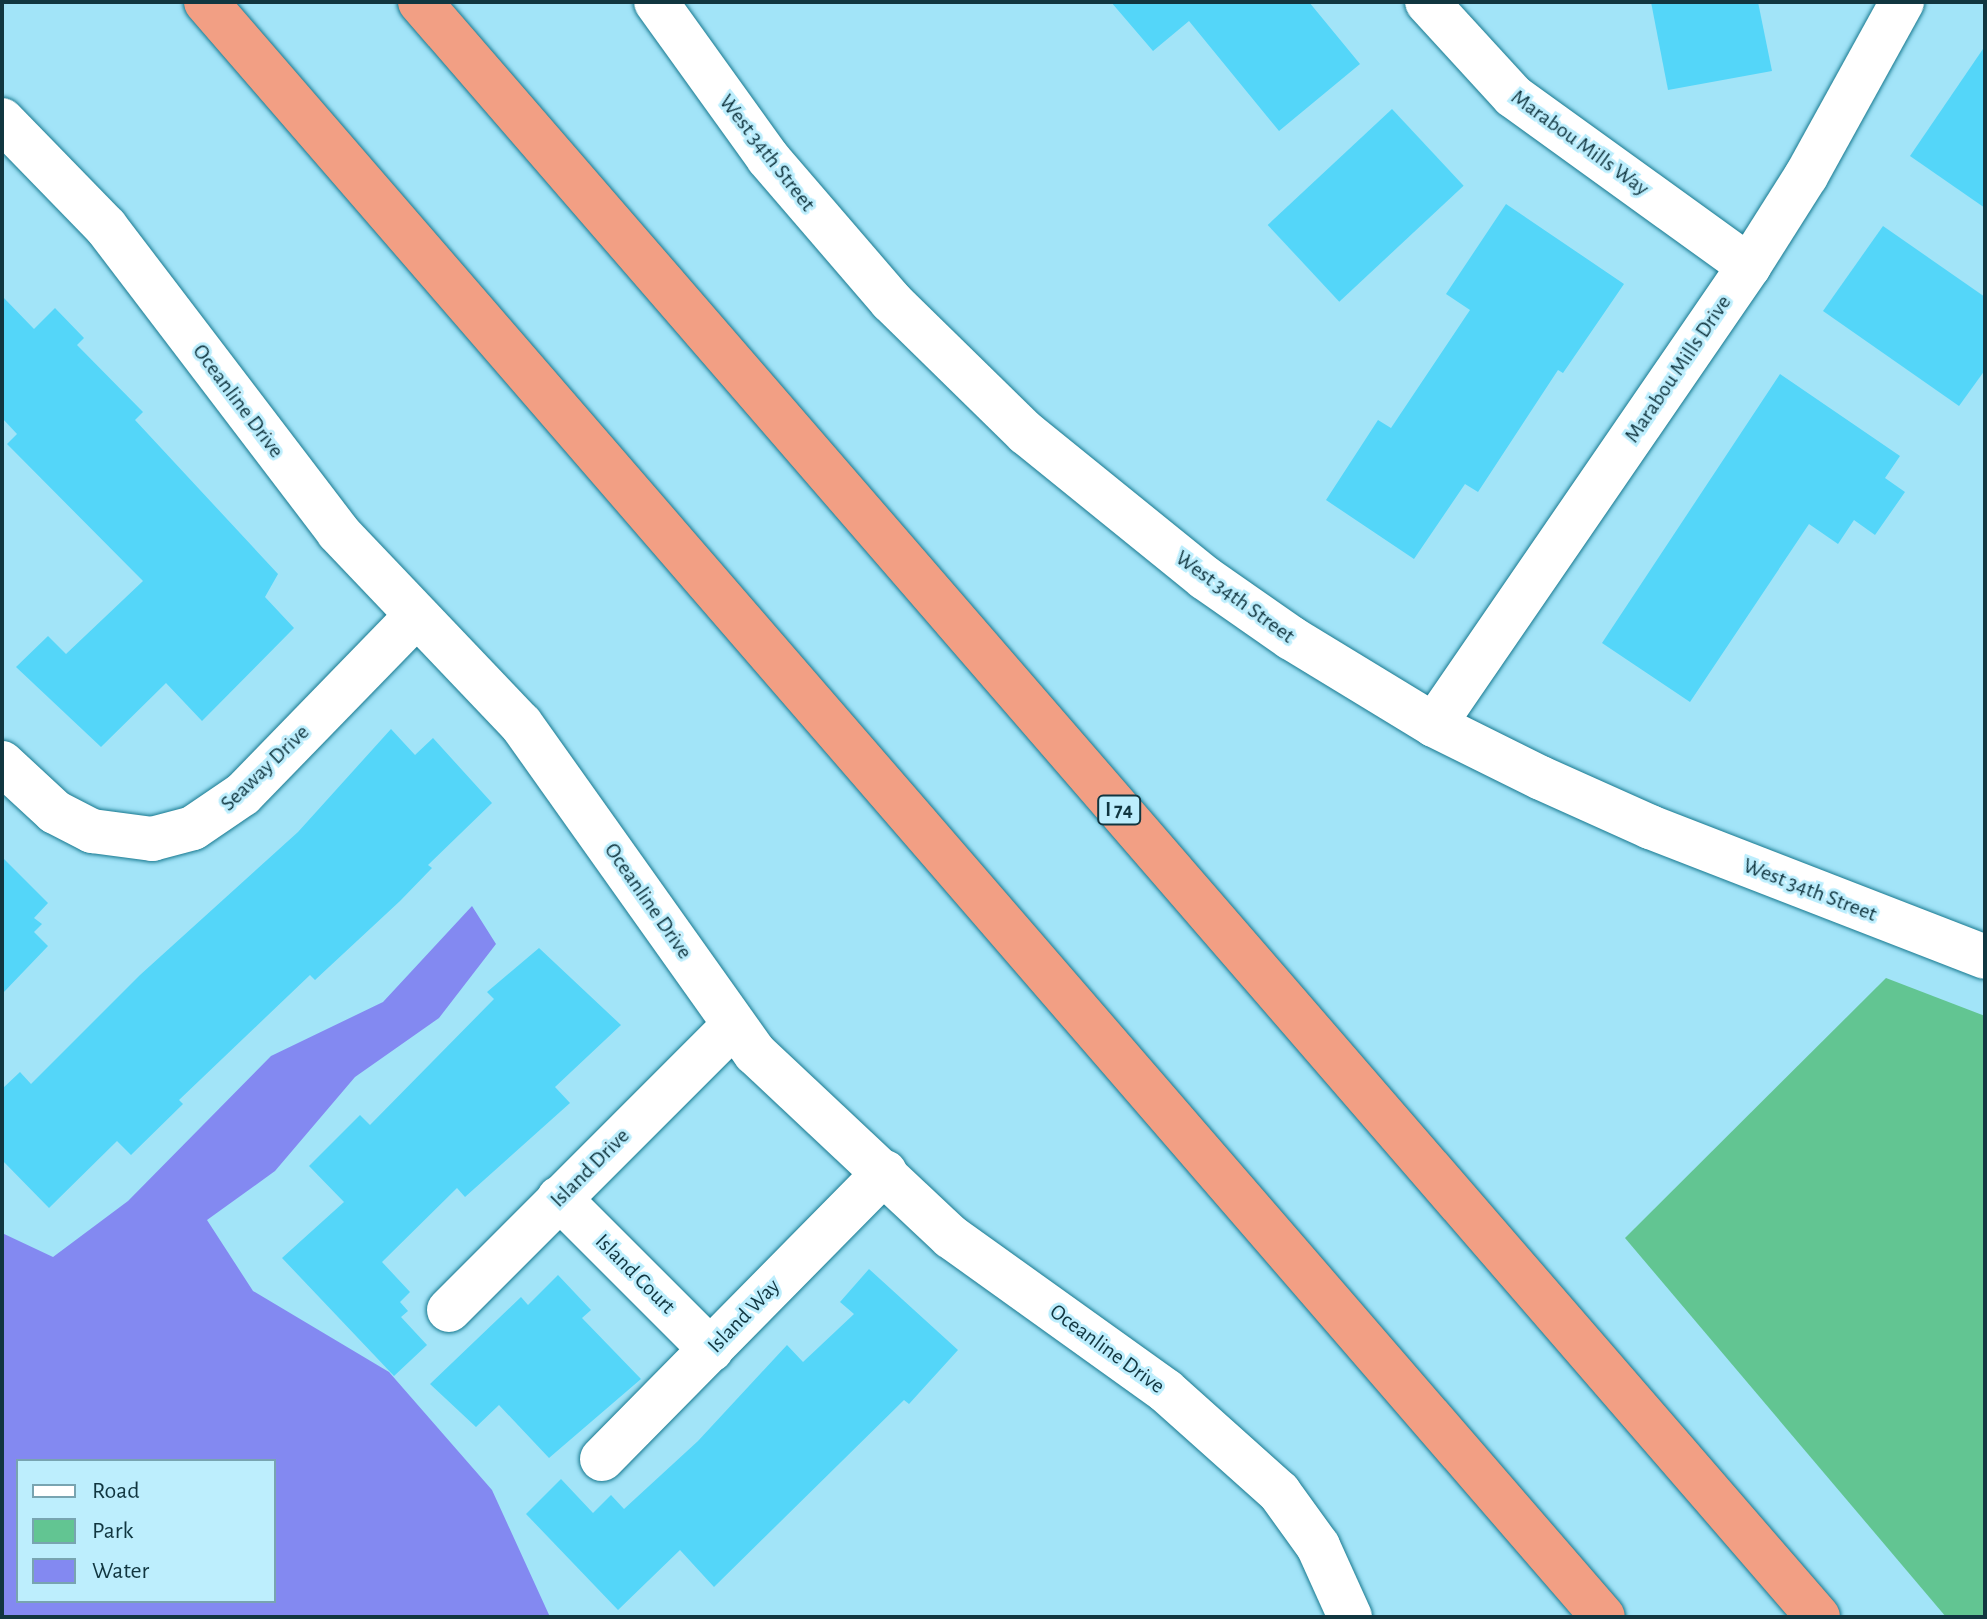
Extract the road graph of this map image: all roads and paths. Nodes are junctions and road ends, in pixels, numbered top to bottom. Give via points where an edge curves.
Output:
1 (206, 2) edge
2 (420, 2) edge
3 (656, 2) edge
4 (1427, 2) edge
5 (1902, 2) edge
6 (2, 120) edge
7 (1749, 266) junction
8 (416, 616) junction
9 (1434, 725) junction
10 (2, 763) edge
11 (1985, 957) edge
12 (732, 1027) junction
13 (885, 1172) junction
14 (559, 1198) junction
15 (449, 1310) dead end
16 (711, 1350) junction
17 (602, 1459) dead end
18 (1350, 1617) edge
19 (1603, 1617) edge
20 (1818, 1617) edge

1 - 19 highway
2 - 20 highway, I 74
3 - 9 street, West 34th Street via 777,169 965,377 1205,578 1291,638
4 - 7 street, Marabou Mills Way via 1513,96
5 - 7 street, Marabou Mills Drive via 1806,176
6 - 8 street, Oceanline Drive via 89,206 307,495
7 - 9 street, Marabou Mills Drive
8 - 10 street, Seaway Drive via 236,801 193,828 152,839 92,831 55,812
8 - 12 street, Oceanline Drive via 521,724
9 - 11 street, West 34th Street via 1650,827
12 - 13 street, Oceanline Drive
12 - 14 street, Island Drive
13 - 16 street, Island Way
13 - 18 street, Oceanline Drive via 951,1237 1166,1391 1279,1492 1318,1546
14 - 15 street, Island Drive
14 - 16 street, Island Court
16 - 17 street, Island Way

